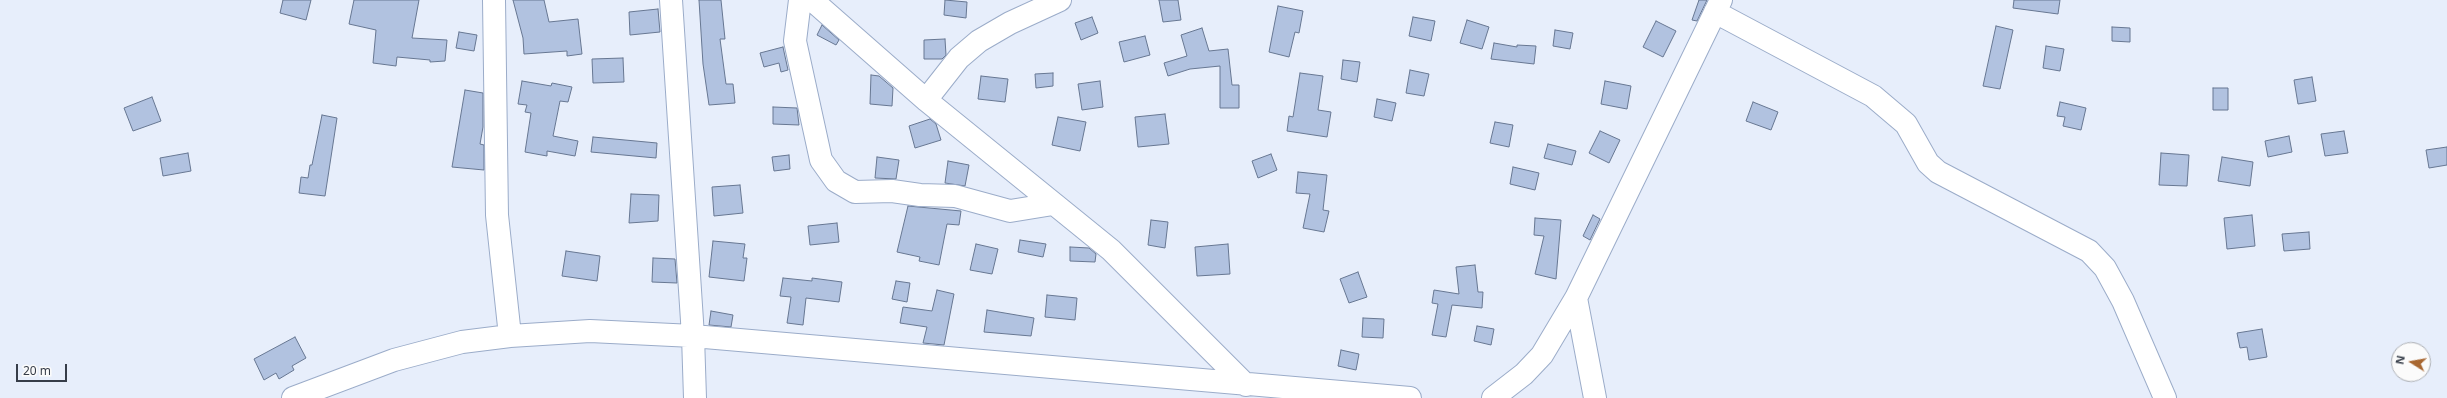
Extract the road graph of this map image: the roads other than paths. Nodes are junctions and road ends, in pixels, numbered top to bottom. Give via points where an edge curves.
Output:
1 (494, 0) edge
2 (671, 0) edge
3 (800, 0) edge
4 (812, 0) edge
5 (1060, 0) edge
6 (1718, 6) edge
7 (926, 100) junction
8 (1053, 204) junction
9 (1576, 298) junction
10 (510, 336) junction
11 (693, 336) junction
12 (1246, 385) junction
13 (293, 398) edge
14 (695, 398) edge
15 (1410, 398) edge
16 (1493, 398) edge
17 (1595, 398) edge
18 (2165, 398) edge

1 - 10 street via 497,215
2 - 11 street
3 - 8 street via 796,40 821,160 836,181 855,192 892,191 955,196 1010,211
4 - 7 street
5 - 7 street via 1010,23 979,41 959,58
6 - 9 street
6 - 18 street via 1873,96 1906,124 1928,163 1938,172 2089,251 2106,268
7 - 8 street
8 - 12 street via 1111,250
9 - 16 street via 1542,355 1524,374
9 - 17 street
10 - 11 street via 590,331
10 - 13 street via 462,342 394,360
11 - 12 street
11 - 14 street
12 - 15 street

